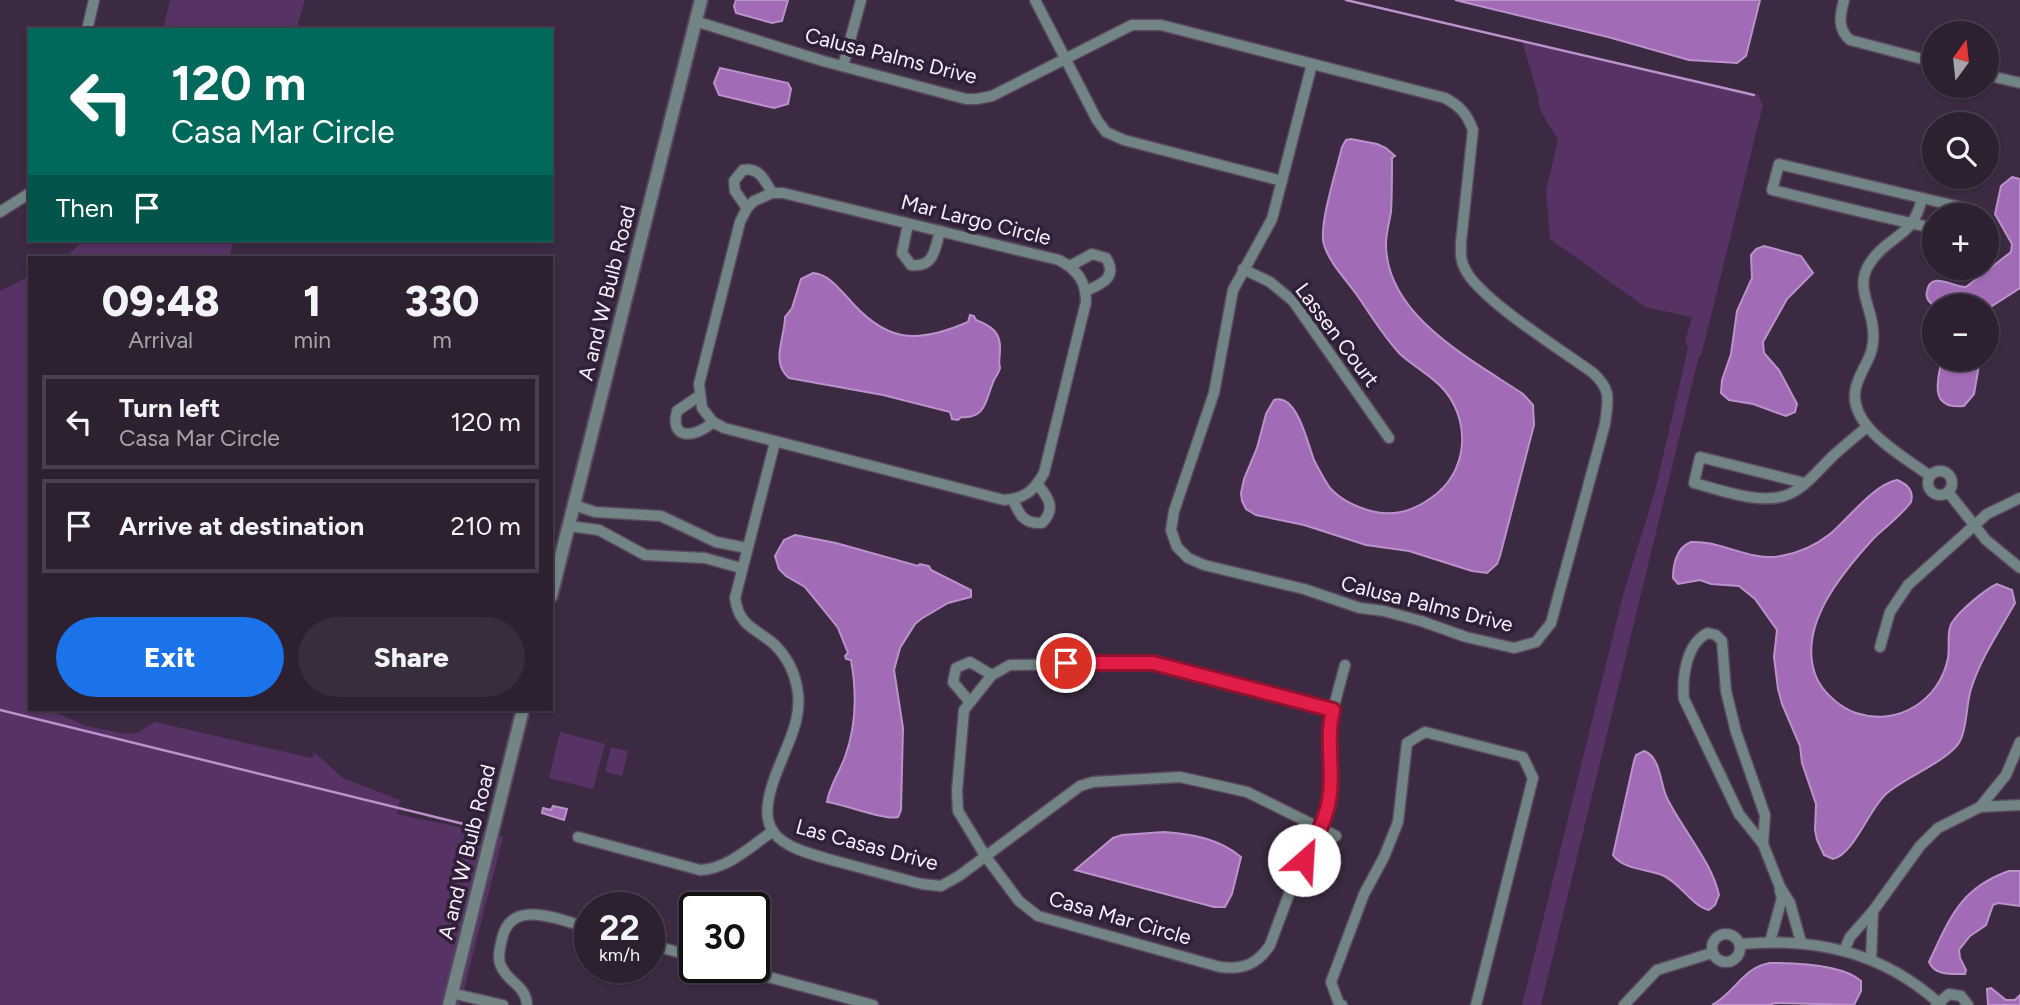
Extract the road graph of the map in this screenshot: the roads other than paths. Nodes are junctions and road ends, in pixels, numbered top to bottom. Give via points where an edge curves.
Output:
1 (94, 0) edge
2 (701, 0) edge
3 (861, 0) edge
4 (1035, 0) edge
5 (1844, 0) edge
6 (695, 21) junction
7 (87, 28) edge
8 (1067, 59) junction
9 (1922, 59) edge
10 (1312, 64) junction
11 (843, 66) junction
12 (1999, 78) edge
13 (2020, 83) edge
14 (1282, 181) junction
15 (28, 193) edge
16 (772, 193) junction
17 (1922, 198) junction
18 (1943, 203) edge
19 (747, 208) junction
20 (0, 212) edge
21 (908, 223) junction
22 (1912, 224) junction
23 (1922, 226) edge
24 (940, 231) junction
25 (1070, 266) junction
26 (1243, 269) junction
27 (1086, 291) junction
28 (699, 396) junction
29 (713, 422) junction
30 (1867, 427) junction
31 (1389, 438) dead end
32 (775, 442) junction
33 (1930, 476) junction
34 (1804, 483) junction
35 (1038, 485) junction
36 (1948, 492) junction
37 (2020, 498) edge
38 (1013, 499) junction
39 (574, 505) junction
40 (569, 526) junction
41 (1973, 527) junction
42 (747, 548) junction
43 (741, 568) junction
44 (2020, 568) edge
45 (553, 588) edge
46 (1880, 647) dead end
47 (1345, 665) dead end
48 (992, 675) junction
49 (969, 701) junction
50 (1333, 710) junction
51 (522, 711) edge
52 (2020, 743) edge
53 (2020, 805) edge
54 (1980, 807) junction
55 (1320, 827) junction
56 (773, 831) junction
57 (1336, 836) dead end
58 (578, 837) dead end
59 (1763, 844) junction
60 (986, 857) junction
61 (1780, 887) junction
62 (1873, 911) junction
63 (574, 924) edge
64 (1770, 942) junction
65 (1801, 942) junction
66 (1740, 944) junction
67 (1844, 951) junction
68 (1712, 953) junction
69 (1871, 960) junction
70 (770, 977) edge
71 (450, 999) edge
72 (1938, 1004) edge
73 (503, 1005) edge
74 (527, 1005) edge
75 (873, 1005) edge
76 (1342, 1005) edge
77 (1476, 1005) edge
78 (1624, 1005) edge
79 (1968, 1005) edge

1 - 7 street
2 - 6 street, A and W Bulb Road
3 - 11 street
4 - 8 street
5 - 9 street via 1843,34 1858,44
6 - 11 street, Calusa Palms Drive
6 - 39 street, A and W Bulb Road
8 - 10 street, Calusa Palms Drive via 1132,25 1143,24
8 - 11 street, Calusa Palms Drive via 978,99
8 - 14 street via 1106,132
10 - 14 street, Calusa Palms Drive
10 - 26 street, Calusa Palms Drive via 1458,105 1473,130 1461,242 1465,270 1490,297 1606,385 1605,424 1551,623 1536,642 1514,648 1466,637 1421,621 1204,565 1177,547 1171,530 1174,511 1214,393 1233,290
12 - 13 street
14 - 26 street, Calusa Palms Drive via 1272,219
15 - 20 street
16 - 19 street
16 - 19 street via 759,172 743,170 734,181 735,191
16 - 21 street, Mar Largo Circle
17 - 18 street
17 - 22 street
17 - 22 street via 1779,164 1772,190
19 - 28 street
21 - 24 street, Mar Largo Circle
21 - 24 street via 902,253 911,265 930,261
22 - 23 street
22 - 30 street via 1870,261 1865,272 1864,299 1873,337 1871,356 1854,393
24 - 25 street, Mar Largo Circle
25 - 27 street, Mar Largo Circle
25 - 27 street via 1092,254 1106,258 1110,276
26 - 31 street, Lassen Court via 1270,282 1293,301
27 - 35 street
28 - 29 street
28 - 29 street via 677,411 679,430 697,434
29 - 32 street
30 - 33 street
30 - 34 street
32 - 38 street
32 - 42 street, Las Casas Drive
33 - 36 street via 1930,490 1941,495
33 - 36 street via 1936,471 1948,473 1952,481
34 - 34 street via 1782,497 1743,495 1694,483 1700,457
35 - 38 street
35 - 38 street via 1051,506 1042,523 1023,519
36 - 41 street
37 - 41 street via 1987,514
39 - 40 street, A and W Bulb Road
39 - 42 street via 595,512 661,516 716,542
40 - 43 street via 599,530 645,555 705,558
40 - 45 street, A and W Bulb Road
41 - 44 street
41 - 46 street via 1902,592 1887,619
42 - 43 street, Las Casas Drive
43 - 56 street, Las Casas Drive via 736,608 748,626 785,658 799,695 794,728 767,797
47 - 50 street, Casa Mar Circle
48 - 49 street, Casa Mar Circle
48 - 49 street via 970,662 956,668 953,682
48 - 50 street, Casa Mar Circle via 1021,664 1153,663
49 - 60 street, Casa Mar Circle via 962,720 958,811
50 - 55 street, Casa Mar Circle via 1330,797
51 - 71 street, A and W Bulb Road
52 - 54 street via 2006,775
53 - 54 street
54 - 62 street via 1938,828
55 - 57 street, Las Casas Drive
55 - 60 street, Las Casas Drive via 1247,792 1180,777 1093,782 1074,789
55 - 60 street, Casa Mar Circle via 1270,945 1257,961 1239,968 1220,967 1038,916 1025,908
56 - 58 street via 722,865 700,870
56 - 60 street, Las Casas Drive via 782,842 802,852 931,886 950,882
59 - 59 street via 1765,815 1736,732 1726,691 1722,641 1708,634 1692,649 1683,683 1684,699 1739,814
59 - 61 street
61 - 64 street via 1782,898
61 - 65 street via 1790,903
62 - 67 street
62 - 69 street
63 - 74 street via 520,914 508,925 502,936 501,966 523,989
64 - 65 street
64 - 66 street
65 - 67 street
66 - 68 street via 1737,957 1730,962 1718,960
66 - 68 street via 1730,934 1719,935 1712,943
67 - 69 street
68 - 78 street via 1657,970
69 - 72 street via 1912,982
70 - 75 street
71 - 73 street
72 - 79 street via 1949,994 1961,996
76 - 77 street via 1331,982 1364,894 1398,822 1406,744 1425,732 1523,757 1533,778

